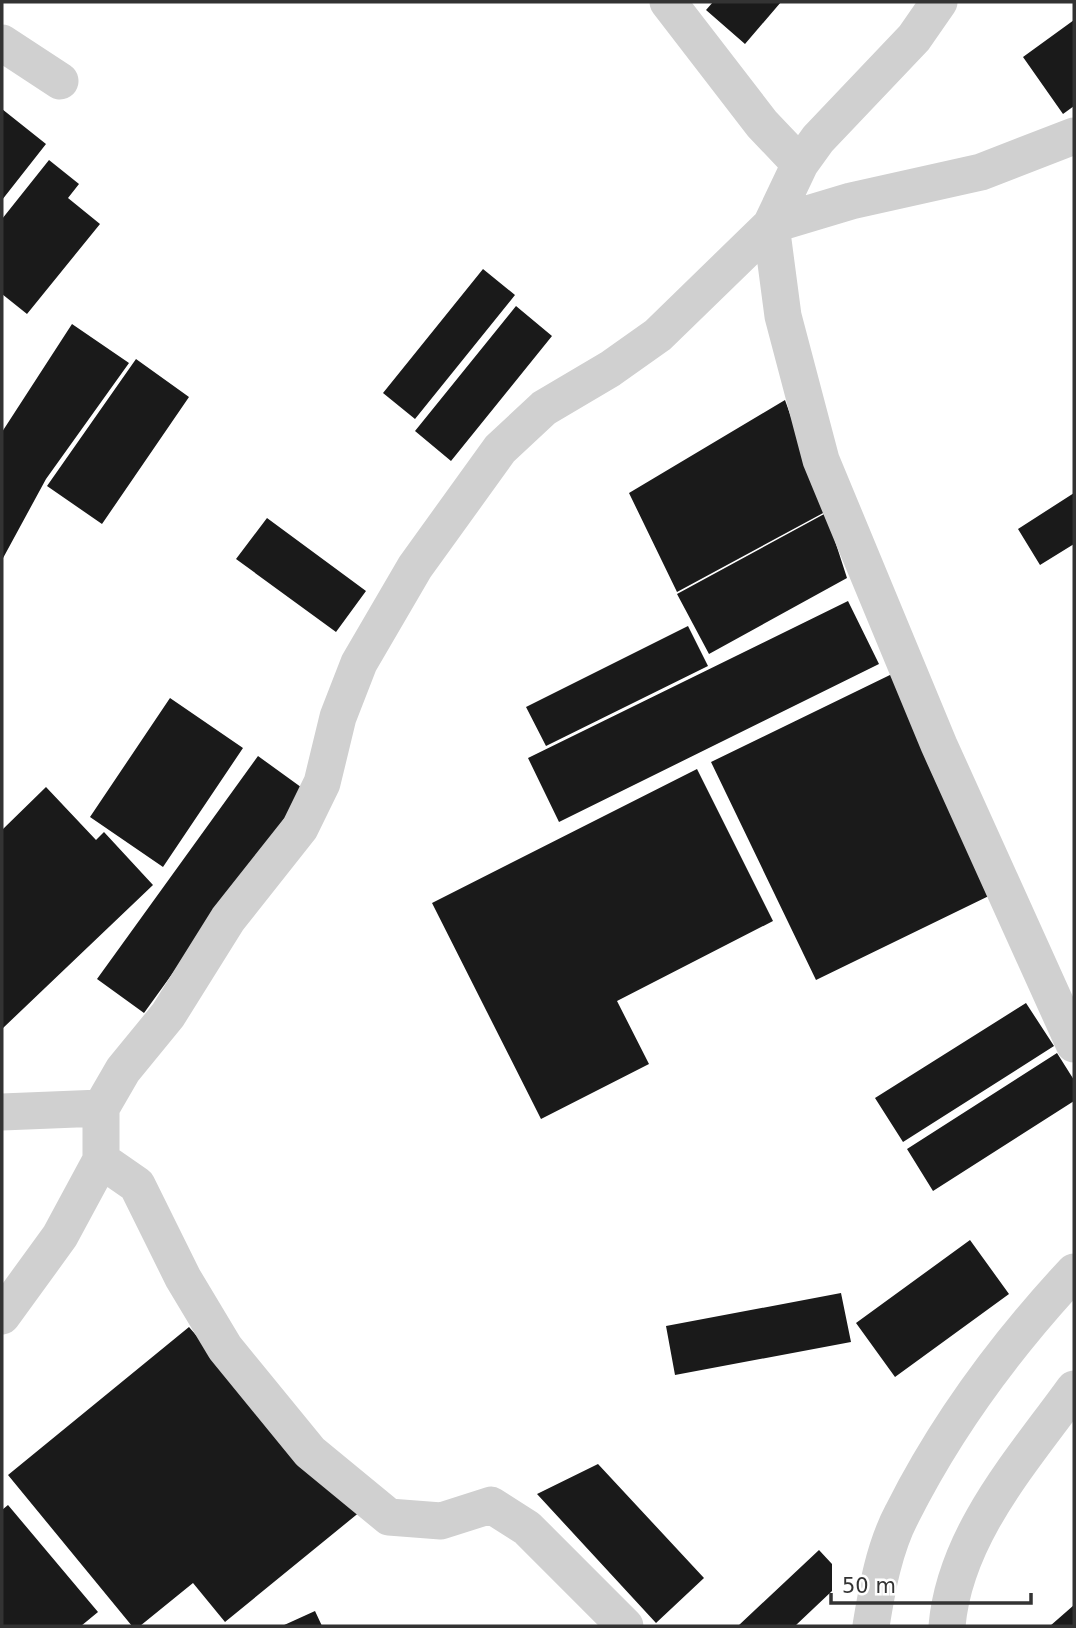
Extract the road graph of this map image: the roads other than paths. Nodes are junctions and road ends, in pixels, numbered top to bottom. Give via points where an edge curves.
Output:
1 (668, 2) edge
2 (939, 2) edge
3 (2, 43) edge
4 (60, 81) dead end
5 (1074, 136) edge
6 (800, 164) junction
7 (771, 225) junction
8 (1074, 1044) edge
9 (101, 1108) junction
10 (2, 1112) edge
11 (101, 1160) junction
12 (1073, 1275) edge
13 (2, 1316) edge
14 (1074, 1390) edge
15 (625, 1626) edge
16 (871, 1626) edge
17 (947, 1626) edge

1 - 6 street via 762,124
2 - 6 street via 914,38
3 - 4 street
5 - 7 street via 981,172 851,201
6 - 7 street
7 - 8 street via 783,316 821,460 939,745
7 - 9 street via 658,335 544,408 500,449 415,567 359,663 338,717 322,783 300,828 228,919 168,1015 123,1070
9 - 10 street
9 - 11 street
11 - 13 street via 60,1236
11 - 15 street via 137,1185 183,1278 225,1348 310,1452 388,1517 441,1521 491,1505 527,1528
12 - 16 street via 993,1367 901,1515 877,1585
14 - 17 street via 975,1533 956,1578

